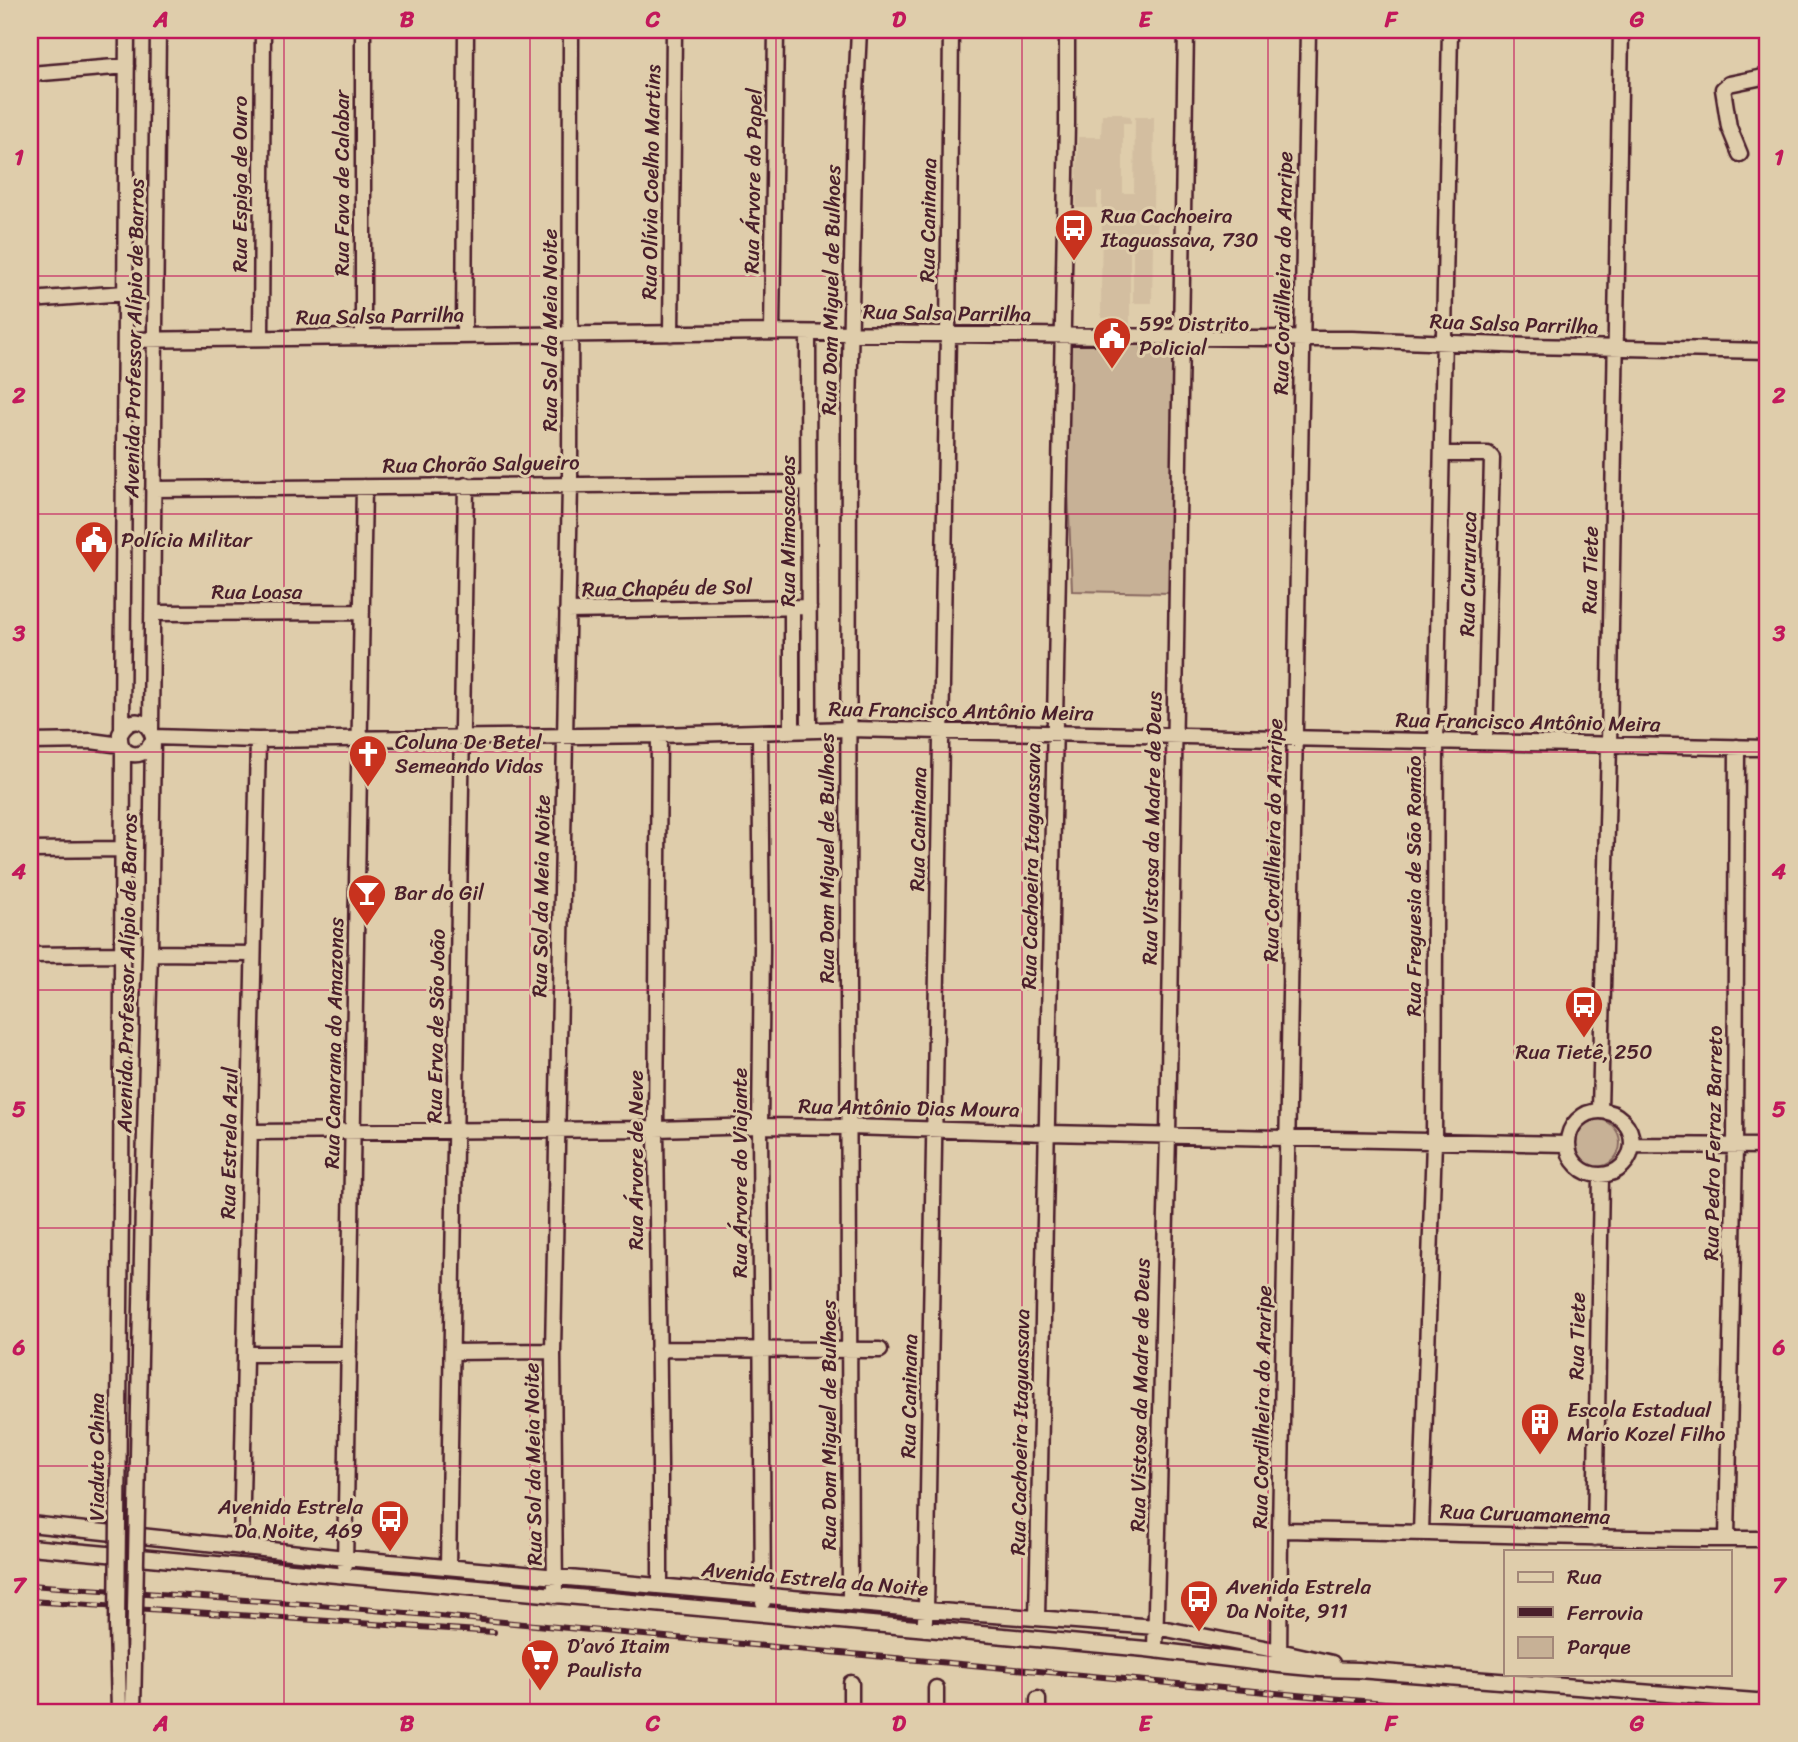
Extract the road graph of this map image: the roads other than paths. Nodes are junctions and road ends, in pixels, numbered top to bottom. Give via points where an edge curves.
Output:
1 (127, 30) edge
2 (158, 30) edge
3 (263, 30) edge
4 (363, 30) edge
5 (466, 30) edge
6 (571, 30) edge
7 (674, 30) edge
8 (776, 30) edge
9 (859, 30) edge
10 (951, 30) edge
11 (1067, 30) edge
12 (1186, 30) edge
13 (1308, 30) edge
14 (1450, 30) edge
15 (1621, 30) edge
16 (127, 65) junction
17 (30, 74) edge
18 (1768, 76) edge
19 (1740, 154) dead end
20 (125, 293) junction
21 (30, 300) edge
22 (772, 332) junction
23 (808, 333) junction
24 (851, 333) junction
25 (671, 334) junction
26 (464, 335) junction
27 (571, 335) junction
28 (948, 335) junction
29 (1063, 335) junction
30 (363, 337) junction
31 (261, 338) junction
32 (1181, 338) junction
33 (1303, 339) junction
34 (125, 340) junction
35 (155, 341) junction
36 (1445, 344) junction
37 (1614, 348) junction
38 (1768, 351) edge
39 (1441, 454) junction
40 (809, 483) junction
41 (570, 484) junction
42 (466, 485) junction
43 (364, 487) junction
44 (153, 489) junction
45 (792, 607) junction
46 (809, 607) junction
47 (567, 611) junction
48 (362, 612) junction
49 (152, 613) junction
50 (848, 729) junction
51 (792, 730) junction
52 (809, 730) junction
53 (760, 732) junction
54 (942, 732) junction
55 (1054, 734) junction
56 (659, 735) junction
57 (564, 736) junction
58 (1175, 736) junction
59 (151, 737) junction
60 (462, 737) junction
61 (360, 738) junction
62 (1296, 738) junction
63 (121, 739) junction
64 (258, 740) junction
65 (30, 742) edge
66 (1436, 742) junction
67 (1485, 743) junction
68 (1609, 744) junction
69 (1737, 747) junction
70 (1768, 748) edge
71 (122, 849) junction
72 (30, 850) edge
73 (150, 953) junction
74 (121, 954) junction
75 (253, 954) junction
76 (30, 955) edge
77 (1600, 1111) junction
78 (760, 1126) junction
79 (849, 1127) junction
80 (558, 1129) junction
81 (656, 1129) junction
82 (935, 1129) junction
83 (455, 1130) junction
84 (251, 1132) junction
85 (353, 1132) junction
86 (1048, 1133) junction
87 (1168, 1135) junction
88 (1288, 1138) junction
89 (1434, 1141) junction
90 (1567, 1144) junction
91 (1632, 1145) junction
92 (1768, 1146) edge
93 (1735, 1147) junction
94 (1601, 1176) junction
95 (121, 1203) joint
96 (143, 1204) joint
97 (658, 1349) junction
98 (761, 1349) junction
99 (849, 1349) junction
100 (553, 1350) junction
101 (880, 1350) dead end
102 (452, 1352) junction
103 (246, 1354) junction
104 (349, 1354) junction
105 (30, 1524) edge
106 (1280, 1530) junction
107 (1421, 1532) junction
108 (1595, 1538) junction
109 (1727, 1539) junction
110 (1768, 1539) edge
111 (30, 1547) edge
112 (241, 1547) junction
113 (345, 1558) junction
114 (448, 1567) junction
115 (344, 1577) junction
116 (555, 1577) junction
117 (660, 1586) junction
118 (763, 1595) junction
119 (555, 1596) junction
120 (850, 1602) junction
121 (926, 1610) junction
122 (762, 1614) junction
123 (1037, 1618) junction
124 (1156, 1627) junction
125 (925, 1629) junction
126 (1155, 1649) junction
127 (1279, 1658) junction
128 (851, 1683) dead end
129 (936, 1688) dead end
130 (1768, 1702) edge
131 (119, 1712) edge
132 (133, 1712) edge
133 (851, 1712) edge
134 (936, 1712) edge

1 - 16 street, Avenida Professor Alípio de Barros
2 - 35 street, Avenida Professor Alípio de Barros
3 - 31 street, Rua Espiga de Ouro
4 - 30 street, Rua Fava de Calabar
5 - 26 street
6 - 27 street, Rua Sol da Meia Noite
7 - 25 street, Rua Olívia Coelho Martins
8 - 22 street, Rua Árvore do Papel
9 - 24 street, Rua Dom Miguel de Bulhoes
10 - 28 street, Rua Caninana
11 - 29 street, Rua Cachoeira Itaguassava
12 - 32 street, Rua Vistosa da Madre de Deus
13 - 33 street, Rua Cordilheira do Araripe
14 - 36 street, Rua Freguesia de São Romão
15 - 37 street, Rua Tiete
16 - 17 street
16 - 20 street, Avenida Professor Alípio de Barros
18 - 19 street via 1723,89 1729,127
20 - 21 street
20 - 34 street, Avenida Professor Alípio de Barros
22 - 23 street, Rua Salsa Parrilha
22 - 25 street, Rua Salsa Parrilha
23 - 24 street, Rua Salsa Parrilha
23 - 40 street, Rua Mimosaceas
24 - 28 street, Rua Salsa Parrilha
24 - 50 street, Rua Dom Miguel de Bulhoes
25 - 27 street, Rua Salsa Parrilha
26 - 27 street, Rua Salsa Parrilha
26 - 30 street, Rua Salsa Parrilha
27 - 41 street, Rua Sol da Meia Noite
28 - 29 street, Rua Salsa Parrilha
28 - 54 street, Rua Caninana
29 - 32 street, Rua Salsa Parrilha
29 - 55 street, Rua Cachoeira Itaguassava
30 - 31 street, Rua Salsa Parrilha
31 - 35 street, Rua Salsa Parrilha
32 - 33 street, Rua Salsa Parrilha
32 - 58 street, Rua Vistosa da Madre de Deus
33 - 36 street, Rua Salsa Parrilha
33 - 62 street, Rua Cordilheira do Araripe
34 - 35 street, Rua Salsa Parrilha
34 - 63 street, Avenida Professor Alípio de Barros
35 - 44 street, Avenida Professor Alípio de Barros
36 - 37 street, Rua Salsa Parrilha
36 - 39 street, Rua Freguesia de São Romão
37 - 38 street, Rua Salsa Parrilha
37 - 68 street, Rua Tiete
39 - 66 street, Rua Freguesia de São Romão
39 - 67 street, Rua Cururuca via 1488,454 1492,458
40 - 41 street, Rua Chorão Salgueiro
40 - 46 street, Rua Mimosaceas
41 - 42 street, Rua Chorão Salgueiro
41 - 47 street, Rua Sol da Meia Noite
42 - 43 street, Rua Chorão Salgueiro
42 - 60 street, Rua Erva de São João
43 - 44 street, Rua Chorão Salgueiro
43 - 48 street, Rua Canarana do Amazonas
44 - 49 street, Avenida Professor Alípio de Barros
45 - 46 street, Rua Chapéu de Sol
45 - 47 street, Rua Chapéu de Sol
45 - 51 street, Rua Mimosaceas
46 - 52 street, Rua Mimosaceas
47 - 57 street, Rua Sol da Meia Noite
48 - 49 street, Rua Loasa
48 - 61 street, Rua Canarana do Amazonas
49 - 59 street, Avenida Professor Alípio de Barros
50 - 52 street, Rua Francisco Antônio Meira
50 - 54 street, Rua Francisco Antônio Meira
50 - 79 street, Rua Dom Miguel de Bulhoes
51 - 52 street, Rua Francisco Antônio Meira
51 - 53 street, Rua Francisco Antônio Meira
53 - 56 street, Rua Francisco Antônio Meira
53 - 78 street, Rua Árvore do Viajante
54 - 55 street, Rua Francisco Antônio Meira
54 - 82 street, Rua Caninana
55 - 58 street, Rua Francisco Antônio Meira
55 - 86 street, Rua Cachoeira Itaguassava
56 - 57 street, Rua Francisco Antônio Meira
56 - 81 street, Rua Árvore de Neve
57 - 60 street, Rua Francisco Antônio Meira
57 - 80 street, Rua Sol da Meia Noite
58 - 62 street, Rua Francisco Antônio Meira
58 - 87 street, Rua Vistosa da Madre de Deus
59 - 63 street via 139,754 133,754
59 - 63 street via 146,725 133,722 127,724
59 - 64 street, Rua Francisco Antônio Meira
59 - 73 street, Avenida Professor Alípio de Barros
60 - 61 street, Rua Francisco Antônio Meira
60 - 83 street, Rua Erva de São João
61 - 64 street, Rua Francisco Antônio Meira
61 - 85 street, Rua Canarana do Amazonas
62 - 66 street, Rua Francisco Antônio Meira
62 - 88 street, Rua Cordilheira do Araripe
63 - 65 street
63 - 71 street, Avenida Professor Alípio de Barros
64 - 75 street, Rua Estrela Azul
66 - 67 street, Rua Francisco Antônio Meira
66 - 89 street, Rua Freguesia de São Romão
67 - 68 street, Rua Francisco Antônio Meira
68 - 69 street, Rua Francisco Antônio Meira
68 - 77 street, Rua Tiete
69 - 70 street, Rua Francisco Antônio Meira
69 - 93 street, Rua Pedro Ferraz Barreto
71 - 72 street
71 - 74 street, Avenida Professor Alípio de Barros
73 - 75 street
73 - 96 street, Avenida Professor Alípio de Barros
74 - 76 street
74 - 95 street, Avenida Professor Alípio de Barros
75 - 84 street, Rua Estrela Azul
77 - 90 street via 1580,1117 1568,1133
77 - 91 street via 1620,1117
78 - 79 street, Rua Antônio Dias Moura
78 - 81 street, Rua Antônio Dias Moura
78 - 98 street, Rua Árvore do Viajante
79 - 82 street, Rua Antônio Dias Moura
79 - 99 street, Rua Dom Miguel de Bulhoes
80 - 81 street, Rua Antônio Dias Moura
80 - 83 street, Rua Antônio Dias Moura
80 - 100 street, Rua Sol da Meia Noite
81 - 97 street, Rua Árvore de Neve
82 - 86 street, Rua Antônio Dias Moura
82 - 121 street, Rua Caninana
83 - 85 street, Rua Antônio Dias Moura
83 - 102 street, Rua Erva de São João
84 - 85 street, Rua Antônio Dias Moura
84 - 103 street, Rua Estrela Azul
85 - 104 street, Rua Canarana do Amazonas
86 - 87 street, Rua Antônio Dias Moura
86 - 123 street, Rua Cachoeira Itaguassava
87 - 88 street, Rua Antônio Dias Moura
87 - 124 street, Rua Vistosa da Madre de Deus
88 - 89 street, Rua Antônio Dias Moura
88 - 106 street, Rua Cordilheira do Araripe
89 - 90 street, Rua Antônio Dias Moura
89 - 107 street, Rua Freguesia de São Romão
90 - 94 street via 1581,1170
91 - 93 street
91 - 94 street via 1619,1170
92 - 93 street
93 - 109 street, Rua Pedro Ferraz Barreto
94 - 108 street, Rua Tiete
95 - 131 street, Viaduto China, bridge
96 - 132 street, Viaduto China, bridge
97 - 98 street
97 - 117 street, Rua Árvore de Neve
98 - 99 street
98 - 118 street, Rua Árvore do Viajante
99 - 101 street
99 - 120 street, Rua Dom Miguel de Bulhoes
100 - 102 street
100 - 116 street, Rua Sol da Meia Noite
102 - 114 street, Rua Erva de São João
103 - 104 street
103 - 112 street, Rua Estrela Azul
104 - 113 street, Rua Canarana do Amazonas
105 - 112 street, Avenida Estrela da Noite
106 - 107 street, Rua Curuamanema
106 - 127 street, Rua Cordilheira do Araripe
107 - 108 street, Rua Curuamanema
108 - 109 street, Rua Curuamanema
109 - 110 street, Rua Curuamanema
111 - 115 street, Avenida Estrela da Noite
112 - 113 street, Avenida Estrela da Noite
113 - 114 street, Avenida Estrela da Noite
113 - 115 street
114 - 116 street, Avenida Estrela da Noite
115 - 119 street, Avenida Estrela da Noite
116 - 117 street, Avenida Estrela da Noite
116 - 119 street, Rua Sol da Meia Noite
117 - 118 street, Avenida Estrela da Noite
118 - 120 street, Avenida Estrela da Noite
118 - 122 street, Rua Árvore do Viajante
119 - 122 street, Avenida Estrela da Noite
120 - 121 street, Avenida Estrela da Noite
121 - 123 street, Avenida Estrela da Noite
121 - 125 street, Rua Caninana
122 - 125 street, Avenida Estrela da Noite
123 - 124 street, Avenida Estrela da Noite
124 - 126 street, Rua Vistosa da Madre de Deus
124 - 127 street, Avenida Estrela da Noite
125 - 126 street, Avenida Estrela da Noite
126 - 127 street, Avenida Estrela da Noite
127 - 130 street via 1358,1670
128 - 133 street
129 - 134 street

